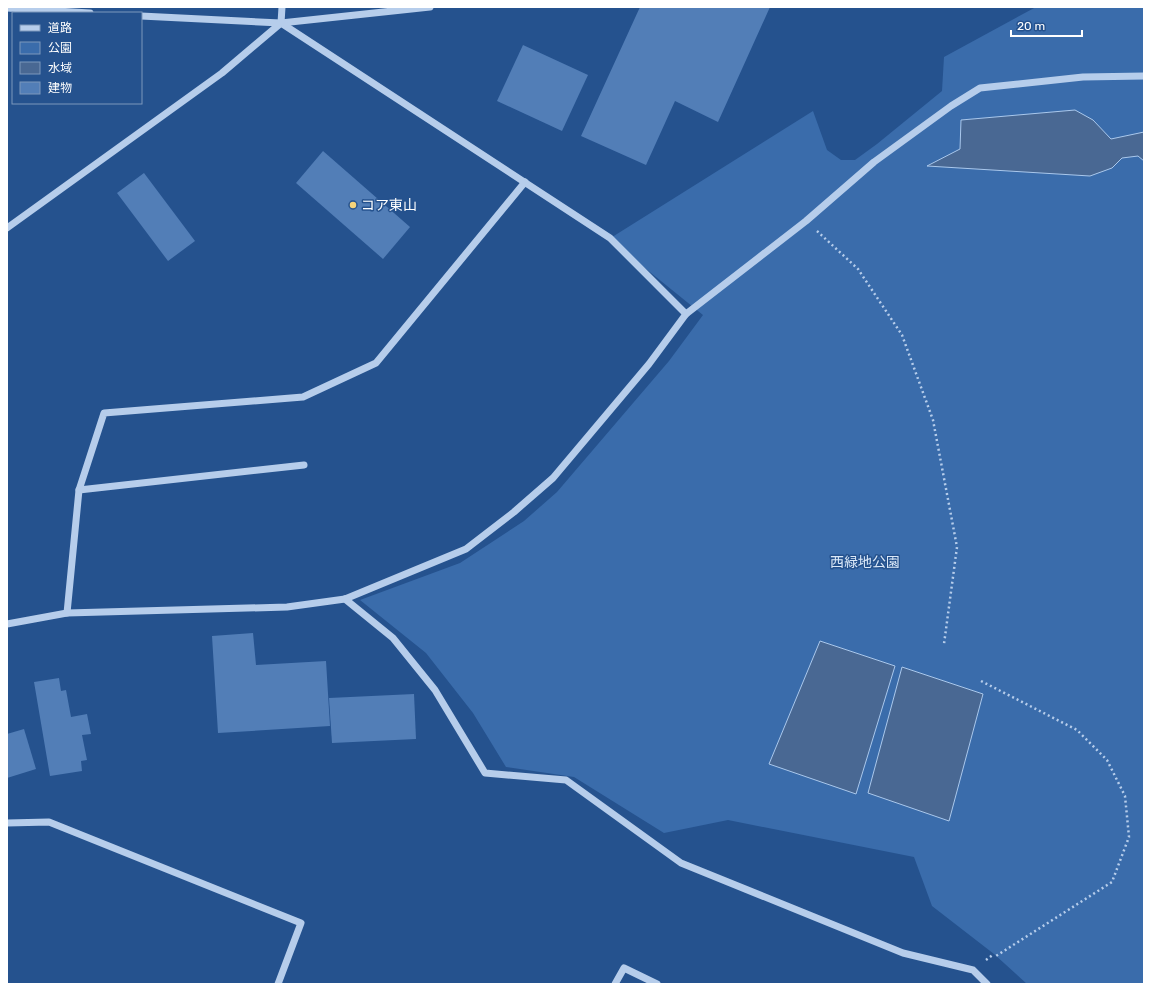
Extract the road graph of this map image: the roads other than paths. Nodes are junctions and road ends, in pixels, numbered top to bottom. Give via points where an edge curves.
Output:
1 (282, 7) edge
2 (430, 7) edge
3 (7, 8) edge
4 (73, 12) edge
5 (142, 16) edge
6 (281, 23) junction
7 (1144, 76) edge
8 (525, 182) junction
9 (7, 228) edge
10 (686, 314) junction
11 (304, 465) dead end
12 (79, 490) junction
13 (345, 599) junction
14 (67, 613) junction
15 (7, 624) edge
16 (7, 823) edge
17 (278, 984) edge
18 (615, 984) edge
19 (657, 984) edge
20 (987, 984) edge

1 - 6 street
2 - 6 street
3 - 4 street
5 - 6 street
6 - 8 street
6 - 9 street via 222,73
7 - 10 street via 1083,77 980,88 874,162 806,221
8 - 10 street via 610,238
8 - 12 street via 376,363 303,396 104,413
10 - 13 street via 649,364 553,478 514,512 466,548
11 - 12 street
12 - 14 street
13 - 14 street via 287,607
13 - 20 street via 393,638 435,690 485,773 566,780 681,863 903,952 973,970
14 - 15 street
16 - 17 street via 49,822 301,923
18 - 19 street via 624,968

